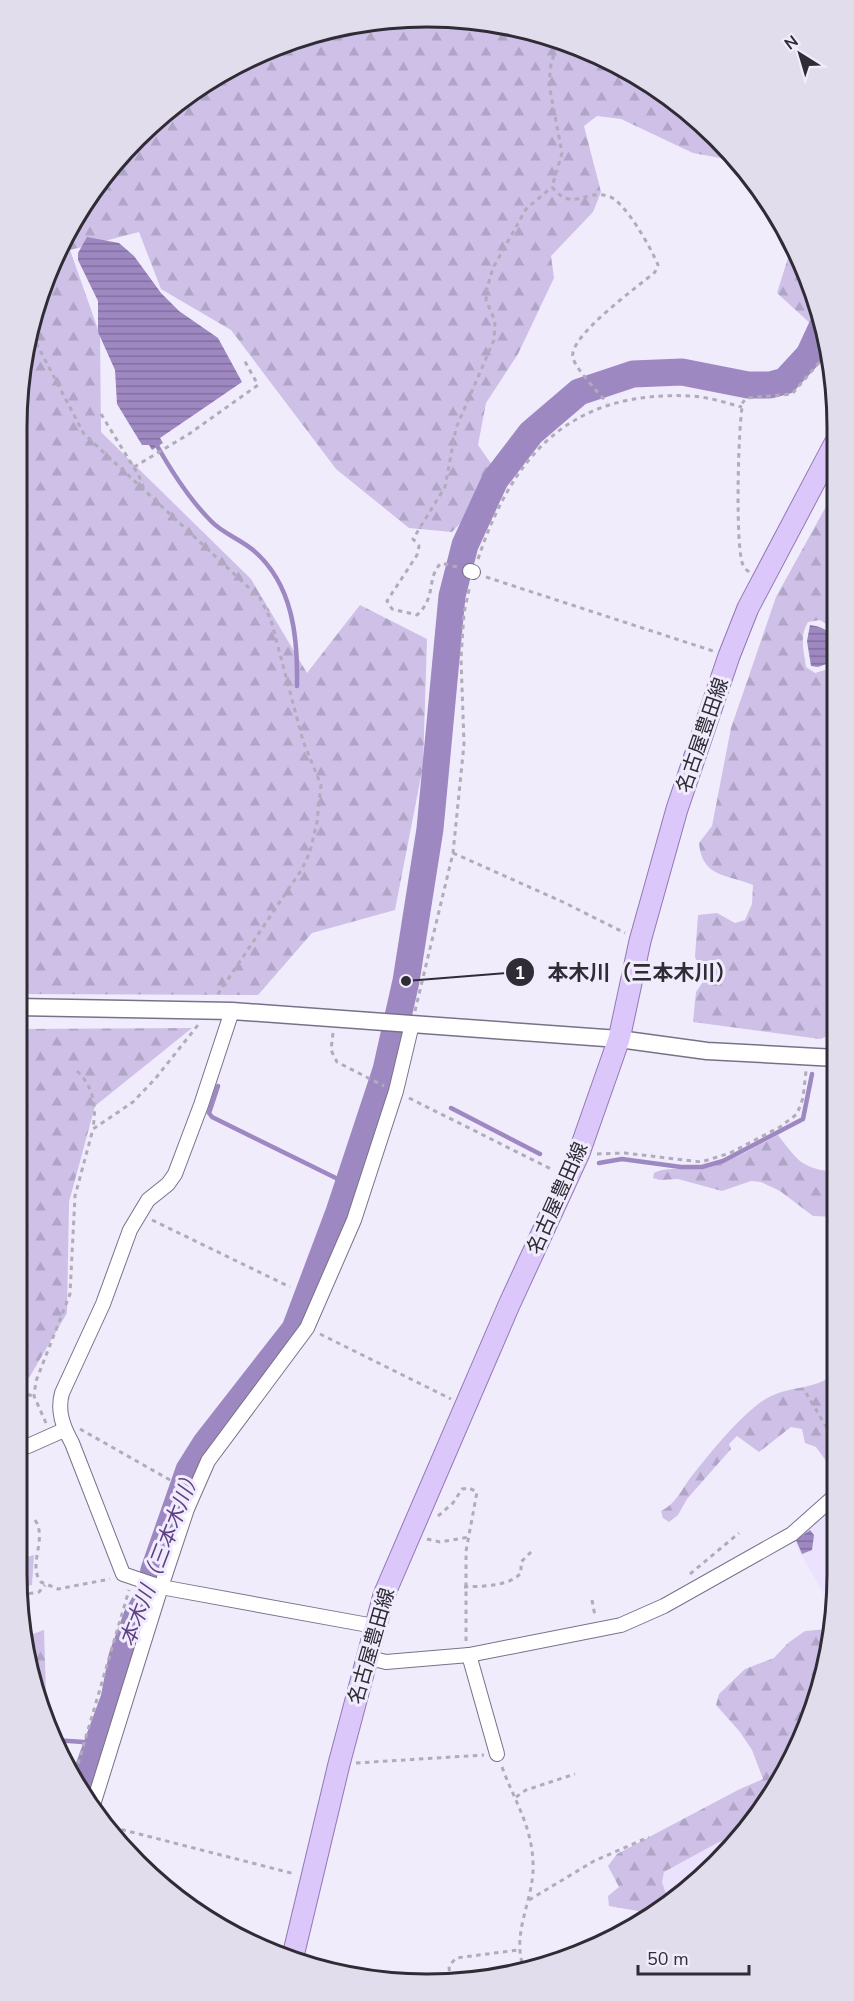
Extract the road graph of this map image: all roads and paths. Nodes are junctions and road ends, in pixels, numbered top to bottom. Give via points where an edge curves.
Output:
1 (556, 48) edge
2 (552, 187) junction
3 (36, 343) edge
4 (243, 358) dead end
5 (821, 360) edge
6 (607, 403) junction
7 (742, 406) junction
8 (101, 414) dead end
9 (827, 457) edge
10 (134, 467) junction
11 (144, 491) junction
12 (446, 564) dead end
13 (471, 572) junction
14 (760, 584) junction
15 (729, 656) junction
16 (453, 853) junction
17 (640, 941) junction
18 (27, 1007) edge
19 (208, 1010) junction
20 (232, 1011) junction
21 (335, 1018) junction
22 (411, 1024) junction
23 (619, 1039) junction
24 (808, 1056) junction
25 (827, 1057) edge
26 (77, 1071) dead end
27 (394, 1090) junction
28 (93, 1129) junction
29 (581, 1149) junction
30 (568, 1178) junction
31 (139, 1214) junction
32 (290, 1287) dead end
33 (307, 1328) junction
34 (27, 1391) edge
35 (806, 1393) dead end
36 (34, 1396) junction
37 (465, 1406) junction
38 (827, 1428) edge
39 (59, 1432) junction
40 (27, 1446) edge
41 (170, 1480) dead end
42 (827, 1503) edge
43 (35, 1520) dead end
44 (413, 1525) junction
45 (739, 1533) dead end
46 (469, 1537) junction
47 (531, 1552) dead end
48 (688, 1576) dead end
49 (129, 1577) junction
50 (46, 1585) junction
51 (161, 1587) junction
52 (464, 1587) junction
53 (28, 1593) edge
54 (374, 1626) junction
55 (468, 1655) junction
56 (366, 1658) junction
57 (497, 1754) junction
58 (339, 1764) junction
59 (77, 1767) edge
60 (575, 1774) dead end
61 (516, 1797) junction
62 (95, 1798) edge
63 (119, 1829) edge
64 (649, 1837) dead end
65 (311, 1879) junction
66 (528, 1900) junction
67 (518, 1950) junction
68 (294, 1952) edge
69 (522, 1962) edge
70 (450, 1973) edge

1 - 2 path via 549,75 562,153
2 - 6 path via 569,200 603,195 614,199 635,225 658,265 655,272 583,334 573,351 575,362
2 - 12 path via 526,209 493,268 486,300 495,321 494,340 456,428 445,487 413,539 419,546 387,601 392,609 417,615 427,606 436,568
3 - 11 path via 84,434
4 - 10 path via 258,385
5 - 7 path via 792,394 747,398
6 - 7 path via 650,396 695,396
6 - 13 path via 540,447 516,475
7 - 14 path via 738,513 741,554 743,566
8 - 10 path
9 - 14 main road, 名古屋豊田線
10 - 11 path
11 - 19 path via 243,582 267,610 303,741 321,785 315,832 302,869
13 - 15 path
13 - 16 path via 461,658 464,744
14 - 15 main road, 名古屋豊田線
15 - 17 main road, 名古屋豊田線 via 677,809
16 - 17 path
16 - 22 path
17 - 23 main road, 名古屋豊田線
18 - 19 street
19 - 20 street
19 - 28 path via 155,1079 120,1113
20 - 21 street
20 - 31 street via 175,1174
21 - 22 street
21 - 27 path via 333,1057
22 - 23 street
22 - 27 street
23 - 24 street via 707,1051
23 - 29 main road, 名古屋豊田線
24 - 25 street
24 - 29 path via 797,1114 730,1153 701,1162 684,1162 626,1153 595,1154
26 - 28 path via 92,1093 96,1112
27 - 30 path
27 - 33 street via 354,1220
28 - 36 path via 75,1196 70,1294 39,1370
29 - 30 main road, 名古屋豊田線
30 - 37 main road, 名古屋豊田線
31 - 32 path
31 - 39 street via 62,1393
33 - 37 path
33 - 51 street via 208,1461
34 - 36 path
35 - 38 path
36 - 39 path via 43,1419
37 - 44 main road, 名古屋豊田線
39 - 40 street
39 - 41 path via 74,1426
39 - 49 street via 72,1443
42 - 55 street via 792,1534 644,1617
43 - 50 path via 41,1534 36,1572
44 - 46 path via 440,1542
44 - 46 path via 441,1515 462,1489 469,1488 477,1492
44 - 54 main road, 名古屋豊田線
45 - 48 path
46 - 52 path
47 - 52 path via 521,1562 518,1576 497,1585
49 - 50 path via 58,1589
49 - 51 street
49 - 59 path
50 - 53 path via 39,1592
51 - 54 street
51 - 62 street
52 - 55 path
54 - 56 main road, 名古屋豊田線
55 - 56 street via 386,1662
55 - 57 street
56 - 58 main road, 名古屋豊田線
57 - 58 path
57 - 61 path
58 - 65 main road, 名古屋豊田線
60 - 61 path
61 - 66 path via 525,1818 533,1861
63 - 65 path
64 - 66 path via 594,1861
65 - 68 main road, 名古屋豊田線
66 - 67 path
67 - 69 path
67 - 70 path via 456,1958 449,1966

